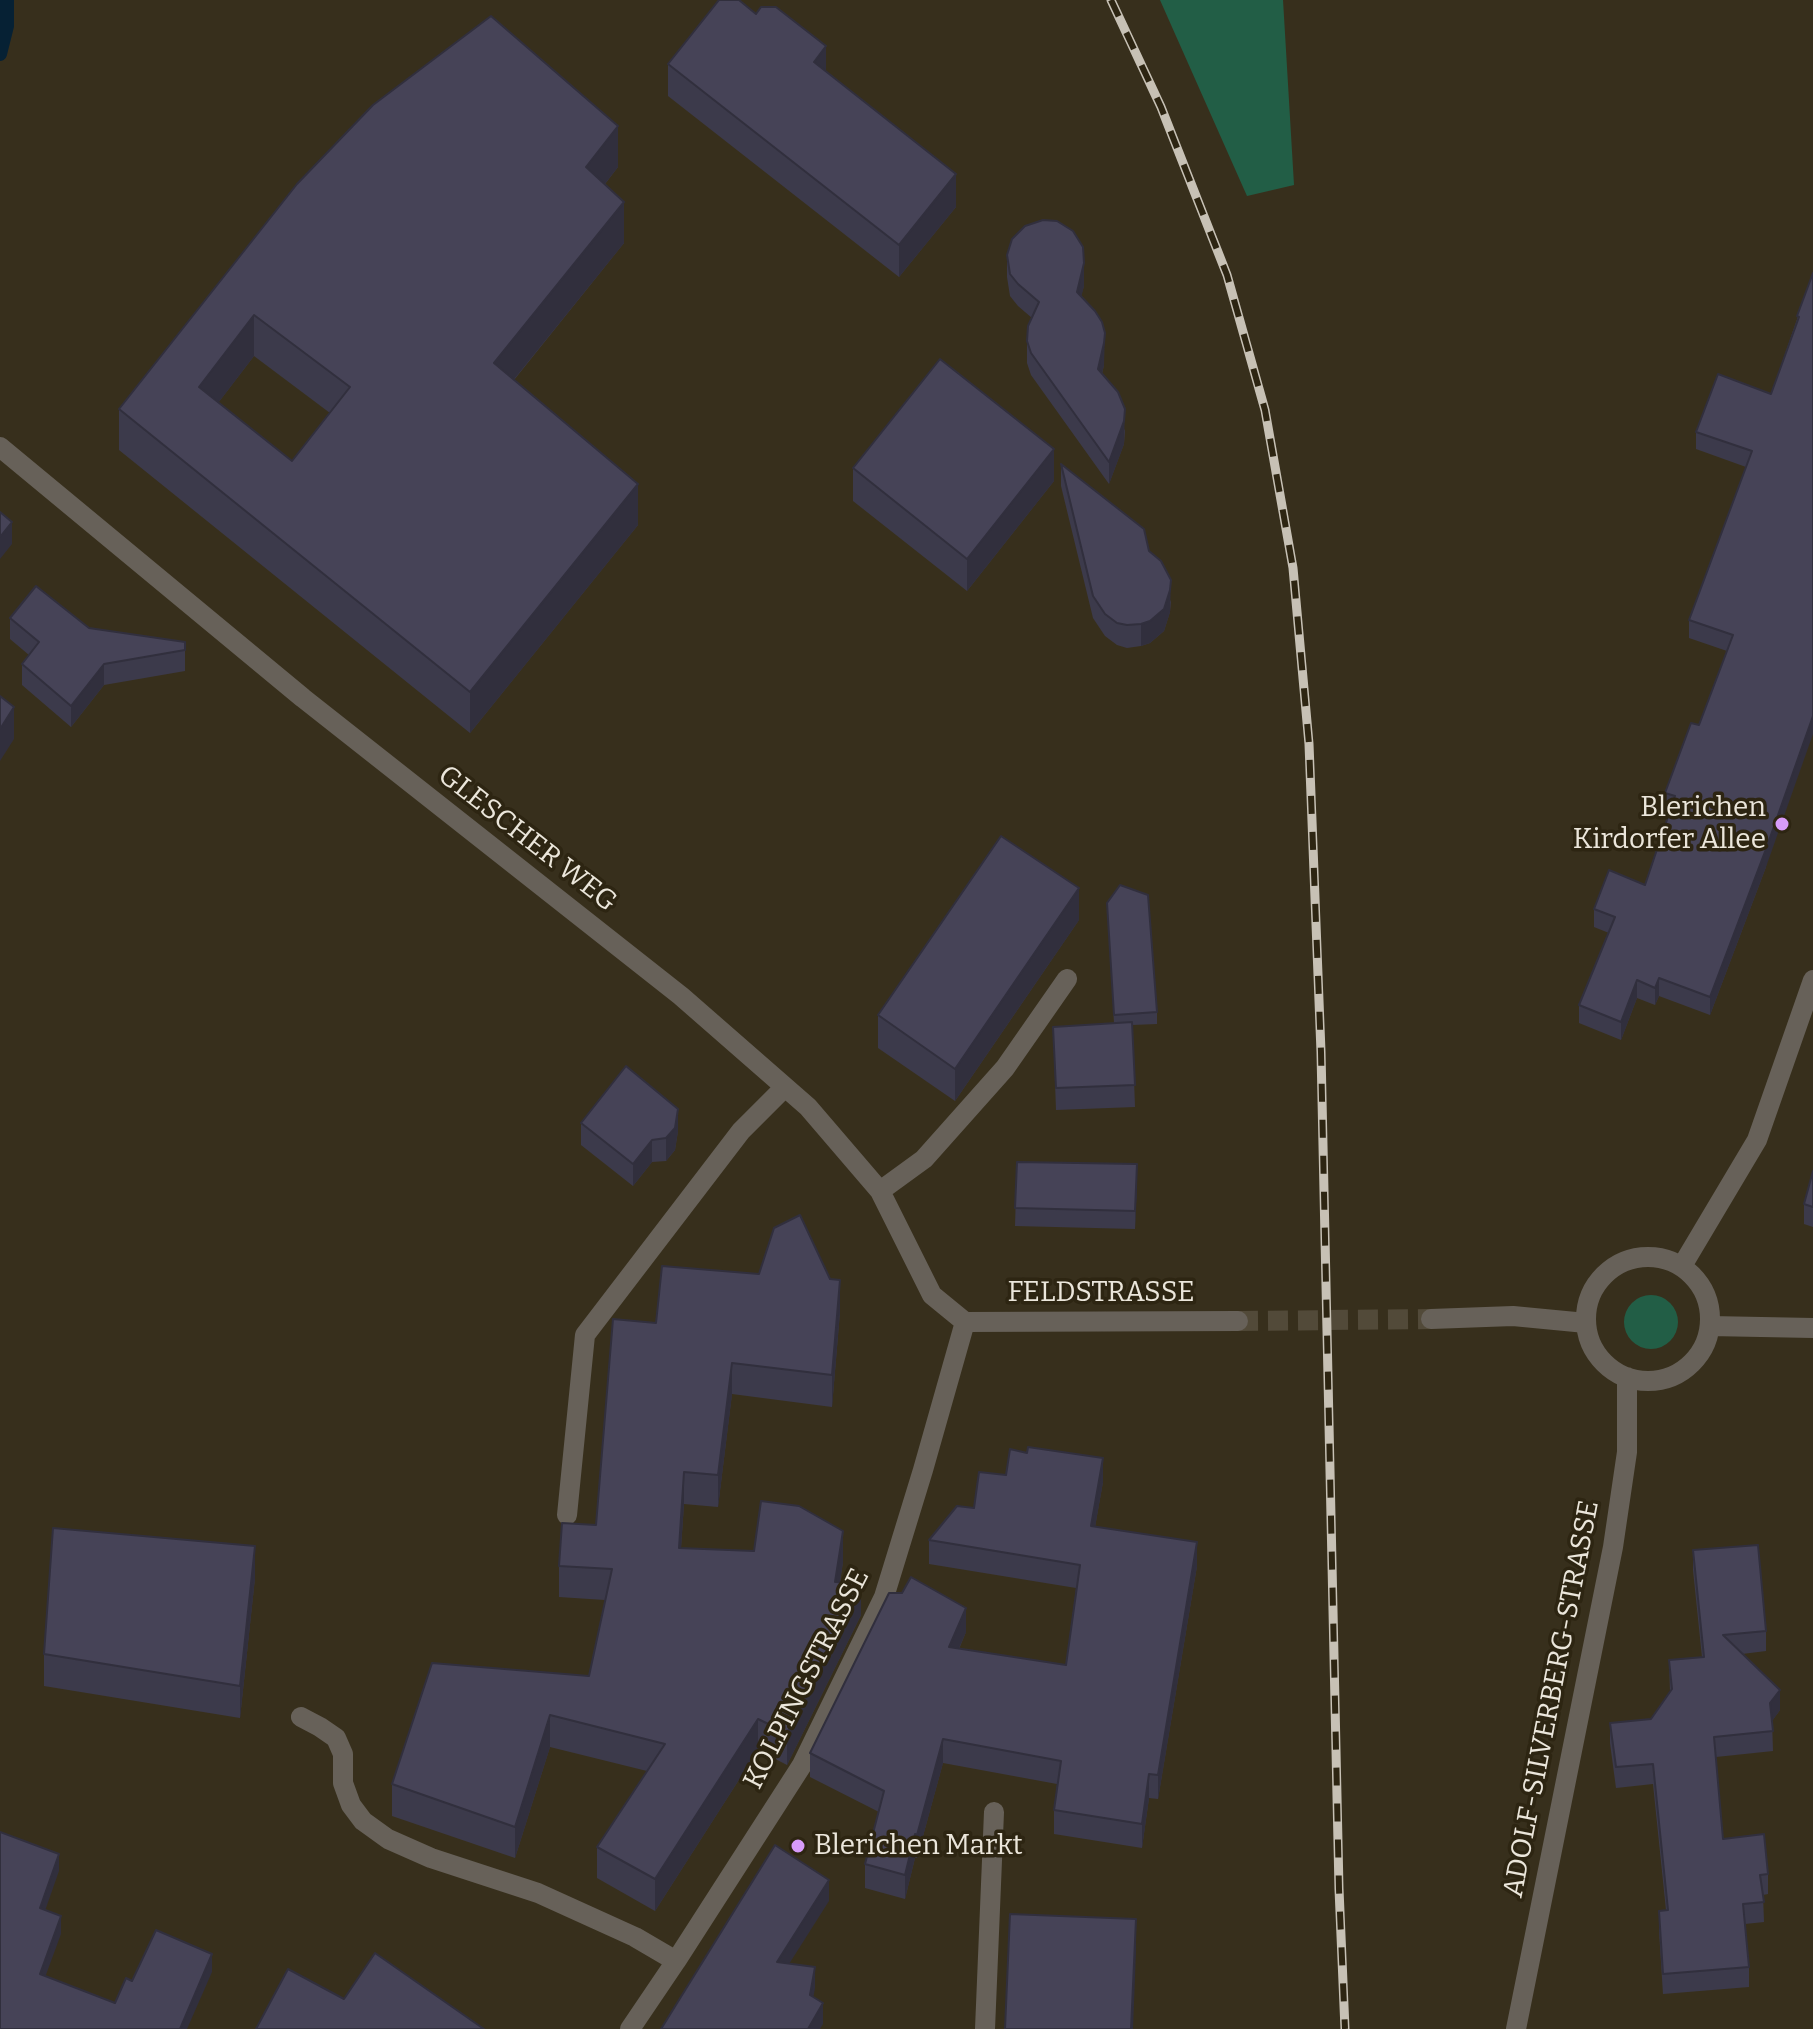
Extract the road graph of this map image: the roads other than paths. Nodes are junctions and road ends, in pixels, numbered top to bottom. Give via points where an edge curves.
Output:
1 (0, 447) edge
2 (1067, 979) dead end
3 (1813, 980) edge
4 (785, 1087) junction
5 (880, 1191) junction
6 (1682, 1266) junction
7 (1431, 1319) tunnel mouth
8 (1238, 1321) tunnel mouth
9 (965, 1322) junction
10 (1586, 1323) junction
11 (1710, 1326) junction
12 (1813, 1328) edge
13 (1627, 1377) junction
14 (567, 1515) dead end
15 (301, 1717) dead end
16 (994, 1812) dead end
17 (676, 1961) junction
18 (630, 2029) edge
19 (985, 2029) edge
20 (1516, 2029) edge

1 - 4 street, GLESCHER WEG via 303,698 681,996
2 - 5 street via 1005,1068 924,1159
3 - 6 street via 1757,1140
4 - 5 street, GLESCHER WEG
4 - 14 street via 741,1131 585,1335
5 - 9 street, GLESCHER WEG via 932,1295
6 - 10 street via 1656,1257 1622,1262 1592,1291
6 - 11 street via 1701,1286
7 - 10 street via 1513,1316
8 - 9 street, FELDSTRASSE
9 - 17 street, KOLPINGSTRASSE via 884,1597 802,1765
10 - 13 street via 1603,1363
11 - 12 street
11 - 13 street via 1699,1355 1683,1371 1648,1381
13 - 20 street, ADOLF-SILVERBERG-STRASSE via 1627,1452 1613,1547
15 - 17 street via 336,1738 351,1805 388,1839 538,1893
16 - 19 street
17 - 18 street, KOLPINGSTRASSE

